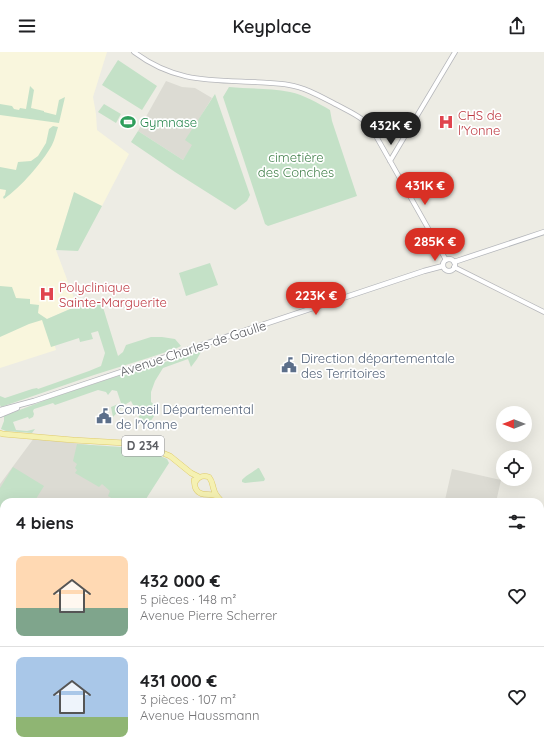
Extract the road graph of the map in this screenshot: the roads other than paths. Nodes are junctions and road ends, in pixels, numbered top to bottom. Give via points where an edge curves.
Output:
1 (134, 52) edge
2 (454, 54) edge
3 (390, 161) junction
4 (544, 232) edge
5 (446, 260) junction
6 (454, 265) junction
7 (443, 266) junction
8 (544, 312) edge
9 (34, 401) junction
10 (0, 410) edge
11 (0, 415) edge
12 (0, 433) edge
13 (191, 473) junction
14 (199, 477) junction
15 (195, 482) junction
16 (213, 486) junction
17 (207, 494) junction
18 (217, 496) joint

1 - 3 street via 159,68 186,77 278,83 307,90 362,119 372,129
2 - 3 street
3 - 5 street
4 - 6 main road
5 - 6 main road via 450,258
5 - 7 main road
6 - 7 main road via 452,270 448,271
6 - 8 street
7 - 9 main road, Avenue Charles de Gaulle
9 - 10 main road, Avenue Charles de Gaulle
9 - 11 main road, Avenue Charles de Gaulle
12 - 13 main road, D 234 via 148,447 170,456
13 - 14 main road, D 234
13 - 15 main road, D 234
14 - 15 main road
14 - 16 main road via 209,477
15 - 17 main road via 198,492
16 - 17 main road
16 - 18 main road
17 - 18 main road

